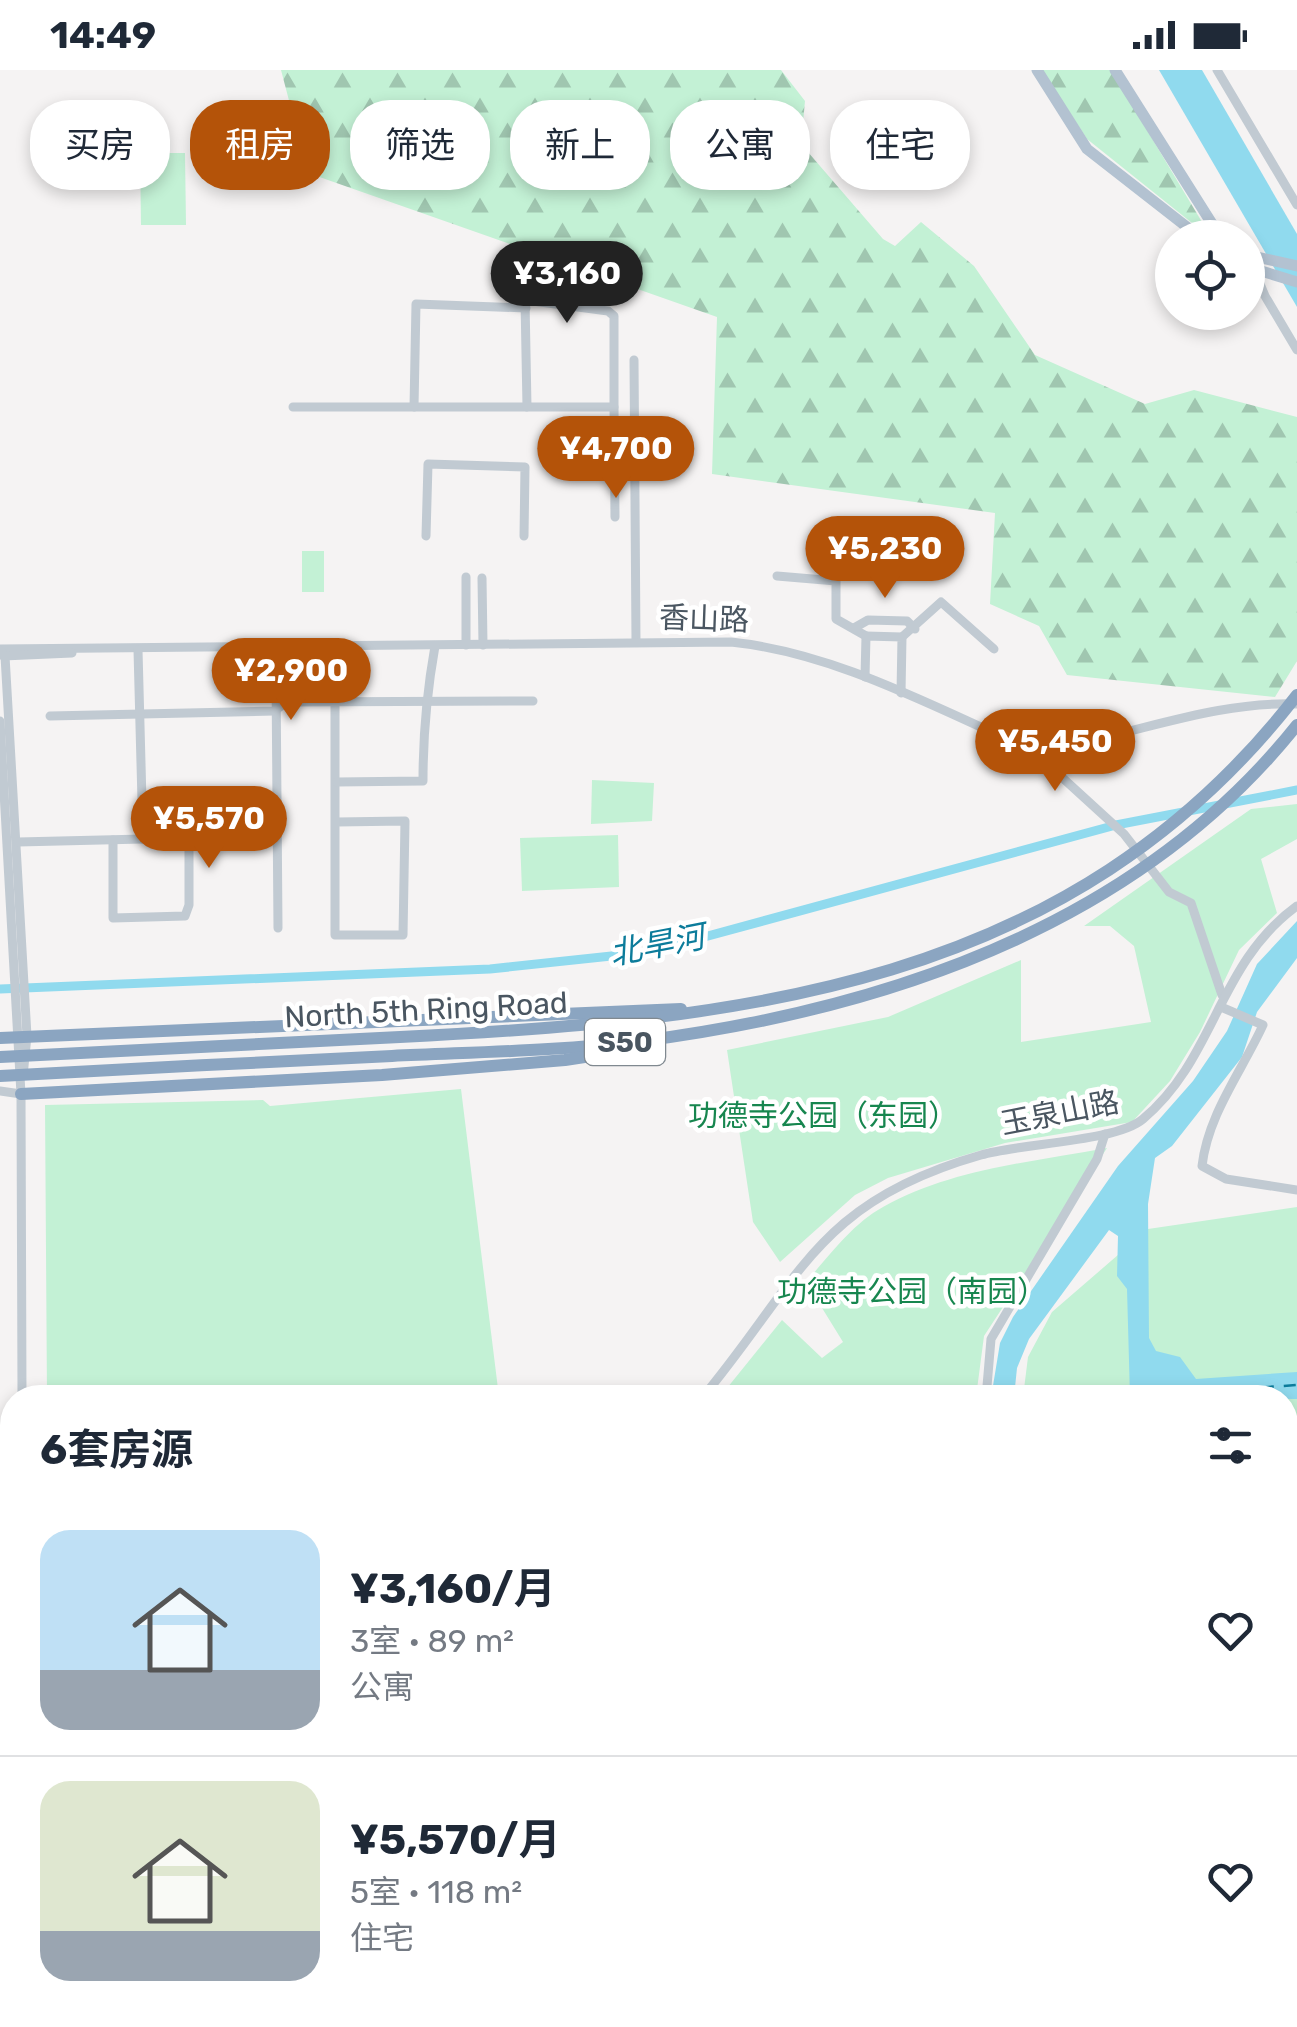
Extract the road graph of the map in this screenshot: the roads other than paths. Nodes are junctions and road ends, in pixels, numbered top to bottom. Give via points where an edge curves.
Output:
1 (1038, 70) edge
2 (1116, 70) edge
3 (1217, 70) edge
4 (1297, 205) edge
5 (1178, 220) edge
6 (1210, 220) edge
7 (1265, 259) edge
8 (1297, 266) edge
9 (1265, 274) edge
10 (1297, 282) edge
11 (1265, 298) edge
12 (526, 308) junction
13 (1297, 350) edge
14 (634, 360) dead end
15 (292, 406) dead end
16 (414, 407) junction
17 (527, 407) junction
18 (614, 408) junction
19 (615, 518) dead end
20 (426, 536) dead end
21 (524, 536) dead end
22 (777, 576) dead end
23 (466, 578) dead end
24 (482, 578) dead end
25 (854, 628) junction
26 (915, 629) junction
27 (866, 636) junction
28 (902, 637) junction
29 (636, 642) junction
30 (466, 645) junction
31 (483, 645) junction
32 (434, 646) junction
33 (336, 647) junction
34 (994, 648) dead end
35 (138, 650) junction
36 (1, 653) edge
37 (276, 676) dead end
38 (865, 677) junction
39 (902, 694) junction
40 (1297, 695) edge
41 (336, 700) junction
42 (429, 700) junction
43 (533, 701) dead end
44 (1297, 704) edge
45 (274, 711) junction
46 (140, 714) junction
47 (50, 716) dead end
48 (0, 720) edge
49 (1297, 725) edge
50 (1032, 750) junction
51 (338, 782) junction
52 (336, 822) junction
53 (113, 840) junction
54 (143, 840) junction
55 (18, 842) junction
56 (1297, 906) edge
57 (278, 928) dead end
58 (1222, 995) dead end
59 (753, 1006) junction
60 (1221, 1007) junction
61 (740, 1026) junction
62 (14, 1037) edge
63 (0, 1057) edge
64 (0, 1076) edge
65 (0, 1091) edge
66 (21, 1094) junction
67 (1106, 1134) junction
68 (1297, 1190) edge
69 (22, 1385) edge
70 (712, 1385) edge
71 (987, 1385) edge

1 - 5 main road via 1088,149
2 - 6 main road
3 - 4 street
7 - 8 main road
9 - 10 main road
11 - 13 street
12 - 16 street via 416,304
12 - 17 street
12 - 18 street via 526,300 614,316
14 - 29 street
15 - 16 street
16 - 17 street
17 - 18 street
18 - 19 street
20 - 21 street via 428,464 525,467
22 - 25 street via 836,581 836,619
23 - 30 street
24 - 31 street
25 - 26 street via 868,620 907,621
25 - 27 street
26 - 28 street
26 - 34 street via 941,602
27 - 28 street
27 - 38 street
28 - 39 street
29 - 31 street, 香山路
29 - 38 street, 香山路 via 754,644
30 - 31 street, 香山路
30 - 32 street, 香山路
32 - 33 street, 香山路
32 - 42 street
33 - 35 street, 香山路
33 - 41 street
35 - 36 street, 香山路
35 - 46 street
36 - 55 street
37 - 45 street
38 - 39 street, 香山路
39 - 50 street, 香山路
40 - 59 highway, North 5th Ring Road / S50 via 1225,777 1128,856 1032,913 884,974
41 - 42 street
41 - 45 street via 287,702
41 - 51 street
42 - 43 street
42 - 51 street via 422,781
44 - 50 street via 1223,707
45 - 46 street
45 - 57 street
46 - 47 street
46 - 54 street
48 - 62 street
49 - 61 highway, North 5th Ring Road / S50 via 1234,793 1139,870 1045,928 889,991
50 - 58 street, 香山路 via 1124,834 1169,892 1191,903
51 - 52 street
52 - 52 street via 335,935 403,935 405,821
53 - 54 street
53 - 54 street via 113,918 184,916 190,846 183,838
53 - 55 street
55 - 62 street via 26,996
56 - 60 street, 玉泉山路 via 1242,961
59 - 62 highway
59 - 63 highway, North 5th Ring Road / S50 via 551,1029
60 - 67 street, 玉泉山路 via 1154,1109 1126,1130
60 - 68 street via 1263,1025 1218,1109 1205,1171
61 - 64 highway, North 5th Ring Road / S50 via 553,1048
61 - 66 highway via 565,1060
62 - 66 street
65 - 66 street
66 - 69 street
67 - 70 street, 玉泉山路 via 980,1155 869,1201 804,1260
67 - 71 street via 991,1339

